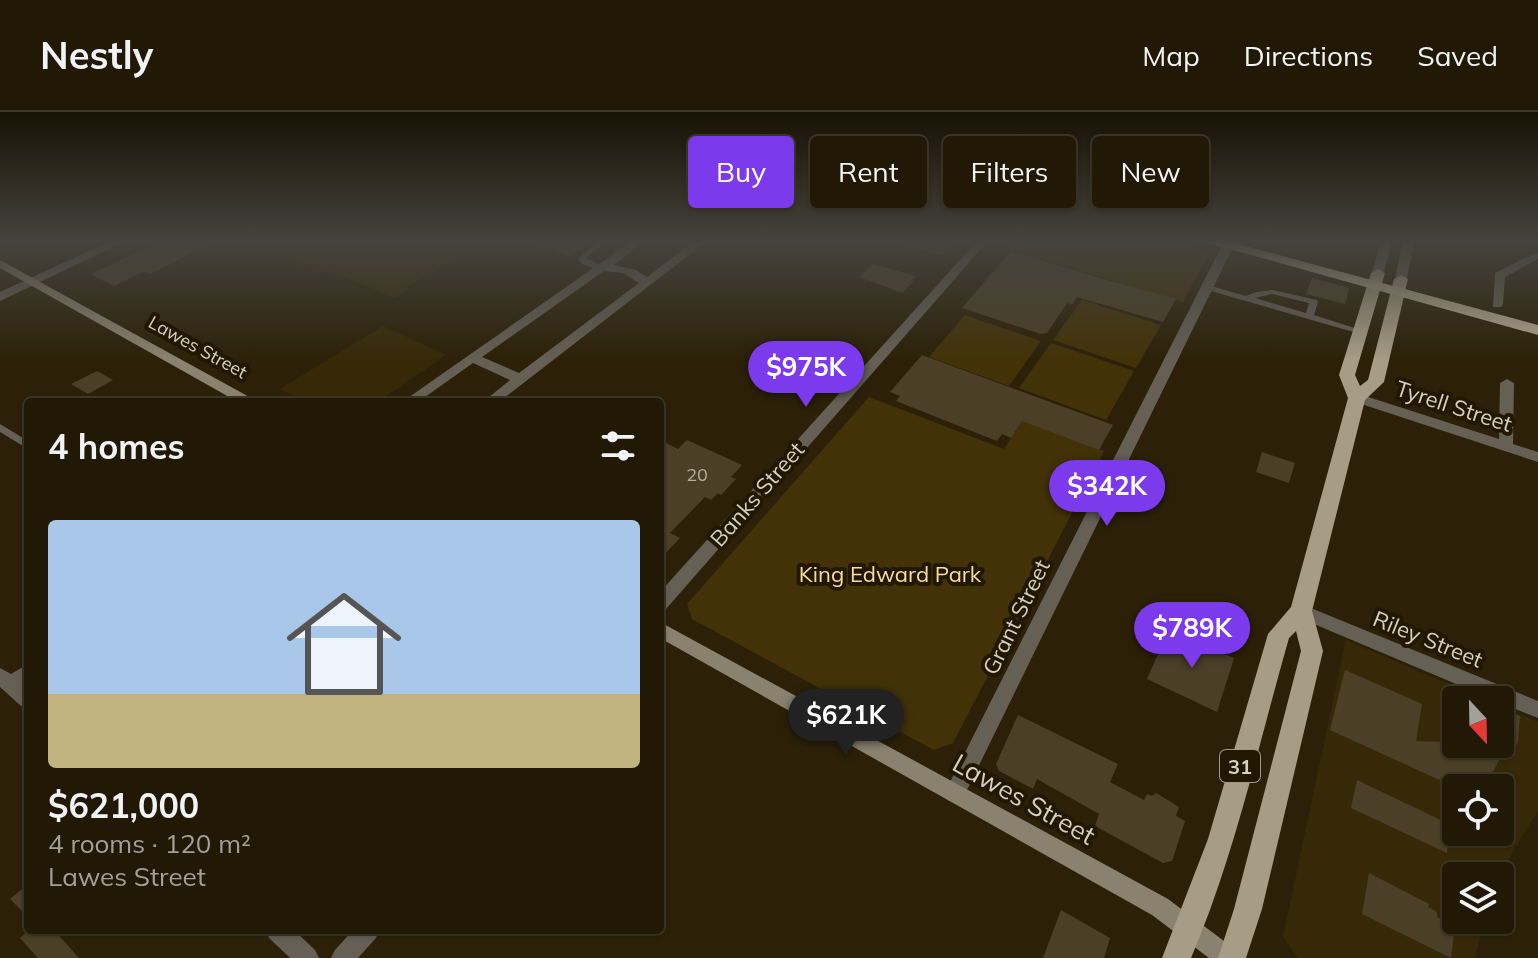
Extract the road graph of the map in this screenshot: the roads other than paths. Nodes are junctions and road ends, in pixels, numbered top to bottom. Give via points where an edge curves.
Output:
1 (30, 280) edge
2 (36, 280) edge
3 (581, 280) edge
4 (643, 280) edge
5 (652, 280) edge
6 (948, 280) edge
7 (1210, 280) edge
8 (1376, 280) edge
9 (1382, 280) edge
10 (1400, 280) edge
11 (1499, 280) edge
12 (33, 282) junction
13 (646, 285) junction
14 (1399, 285) junction
15 (1207, 287) junction
16 (0, 297) edge
17 (1248, 298) junction
18 (1497, 304) junction
19 (1538, 315) edge
20 (1309, 316) junction
21 (1538, 330) edge
22 (1360, 331) junction
23 (472, 358) junction
24 (520, 379) junction
25 (1507, 383) dead end
26 (241, 398) edge
27 (415, 398) edge
28 (495, 398) edge
29 (1357, 398) junction
30 (0, 427) edge
31 (24, 443) edge
32 (1506, 447) junction
33 (1538, 457) edge
34 (664, 600) edge
35 (1301, 611) junction
36 (664, 631) edge
37 (24, 673) edge
38 (5, 680) edge
39 (24, 697) edge
40 (1538, 710) edge
41 (955, 793) junction
42 (1190, 929) junction
43 (281, 934) edge
44 (364, 934) edge
45 (307, 958) edge
46 (343, 958) edge
47 (1176, 958) edge
48 (1230, 958) edge

1 - 12 main road, Lawes Street
2 - 12 street
3 - 23 street
4 - 13 street
5 - 13 street
6 - 34 street, Banks Street
7 - 15 street, Grant Street
8 - 22 main road, 31
9 - 14 highway
10 - 14 street
11 - 18 street
12 - 16 street
12 - 26 main road, Lawes Street
13 - 24 street
14 - 18 highway
14 - 21 highway
14 - 29 main road, 31 via 1376,382
15 - 17 lane
15 - 41 street, Grant Street
17 - 20 lane
17 - 20 lane via 1275,291 1314,302
18 - 19 highway
20 - 22 lane
22 - 29 main road, 31 via 1347,375
23 - 24 street
23 - 27 street
24 - 28 street
25 - 32 street
29 - 32 street, Tyrell Street
29 - 35 main road, 31
30 - 31 lane
32 - 33 street, Tyrell Street
35 - 40 street, Riley Street
35 - 42 main road, 31 via 1279,634
35 - 48 main road, 31 via 1312,651 1248,909
36 - 41 main road, Lawes Street
37 - 38 street
38 - 39 street
41 - 42 main road, Lawes Street via 1160,907
42 - 47 main road, 31
42 - 48 main road, Lawes Street
43 - 45 street
44 - 46 street

